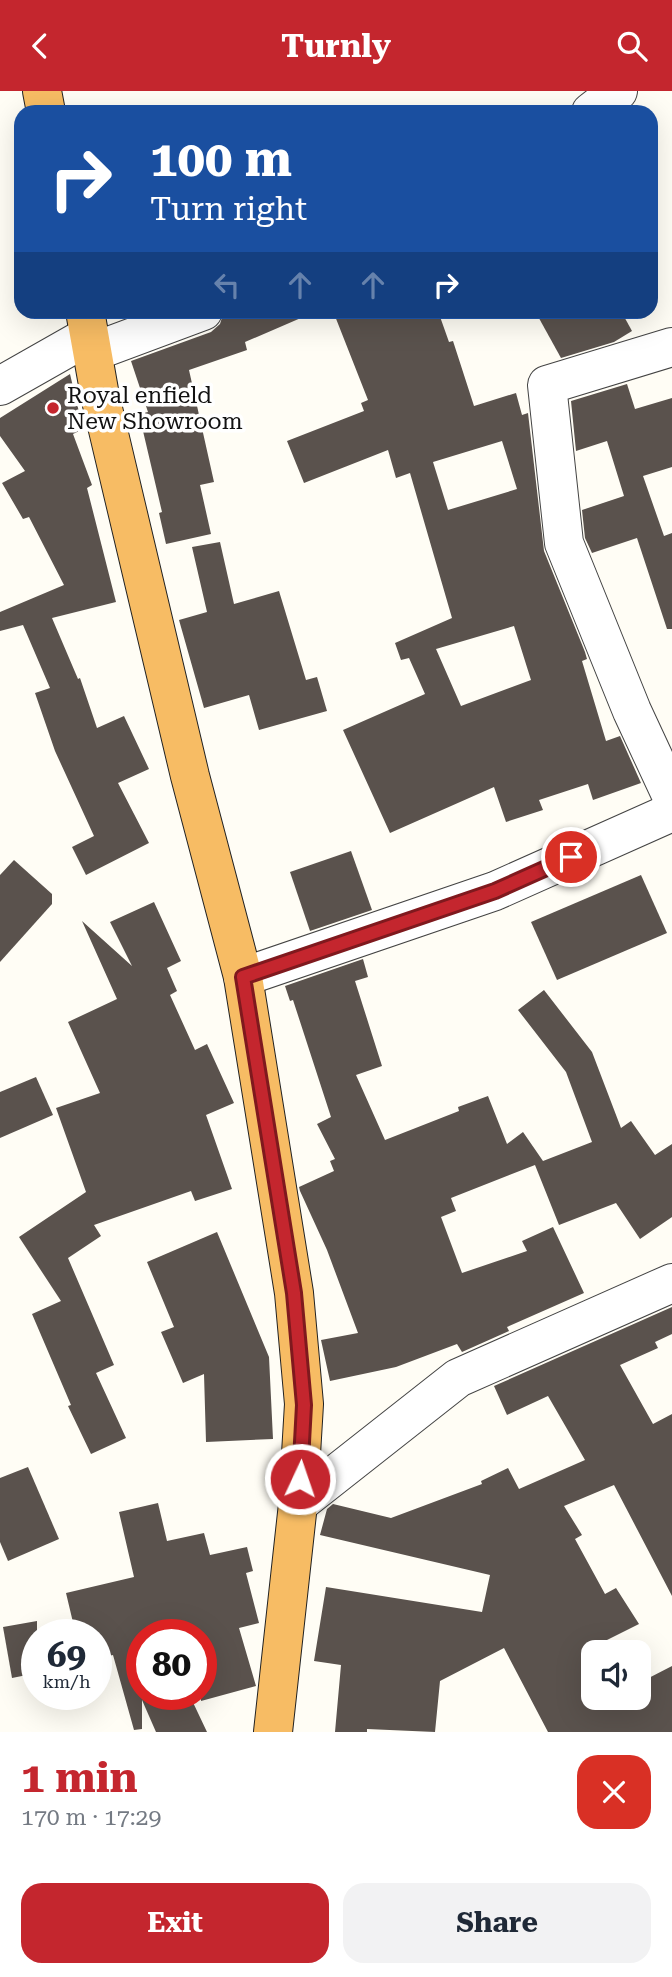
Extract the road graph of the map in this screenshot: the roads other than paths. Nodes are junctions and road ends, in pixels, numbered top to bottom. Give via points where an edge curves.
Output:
1 (618, 91) edge
2 (601, 105) edge
3 (162, 319) edge
4 (89, 333) edge
5 (672, 347) edge
6 (0, 386) edge
7 (672, 797) edge
8 (672, 812) edge
9 (243, 977) junction
10 (672, 1283) edge
11 (298, 1504) junction
12 (273, 1732) edge

1 - 2 street
3 - 4 street
4 - 6 street
4 - 9 highway via 190,776
5 - 7 street via 547,385 564,543
8 - 9 street via 495,891
9 - 11 highway via 294,1293 304,1405
10 - 11 street via 458,1378
11 - 12 highway

